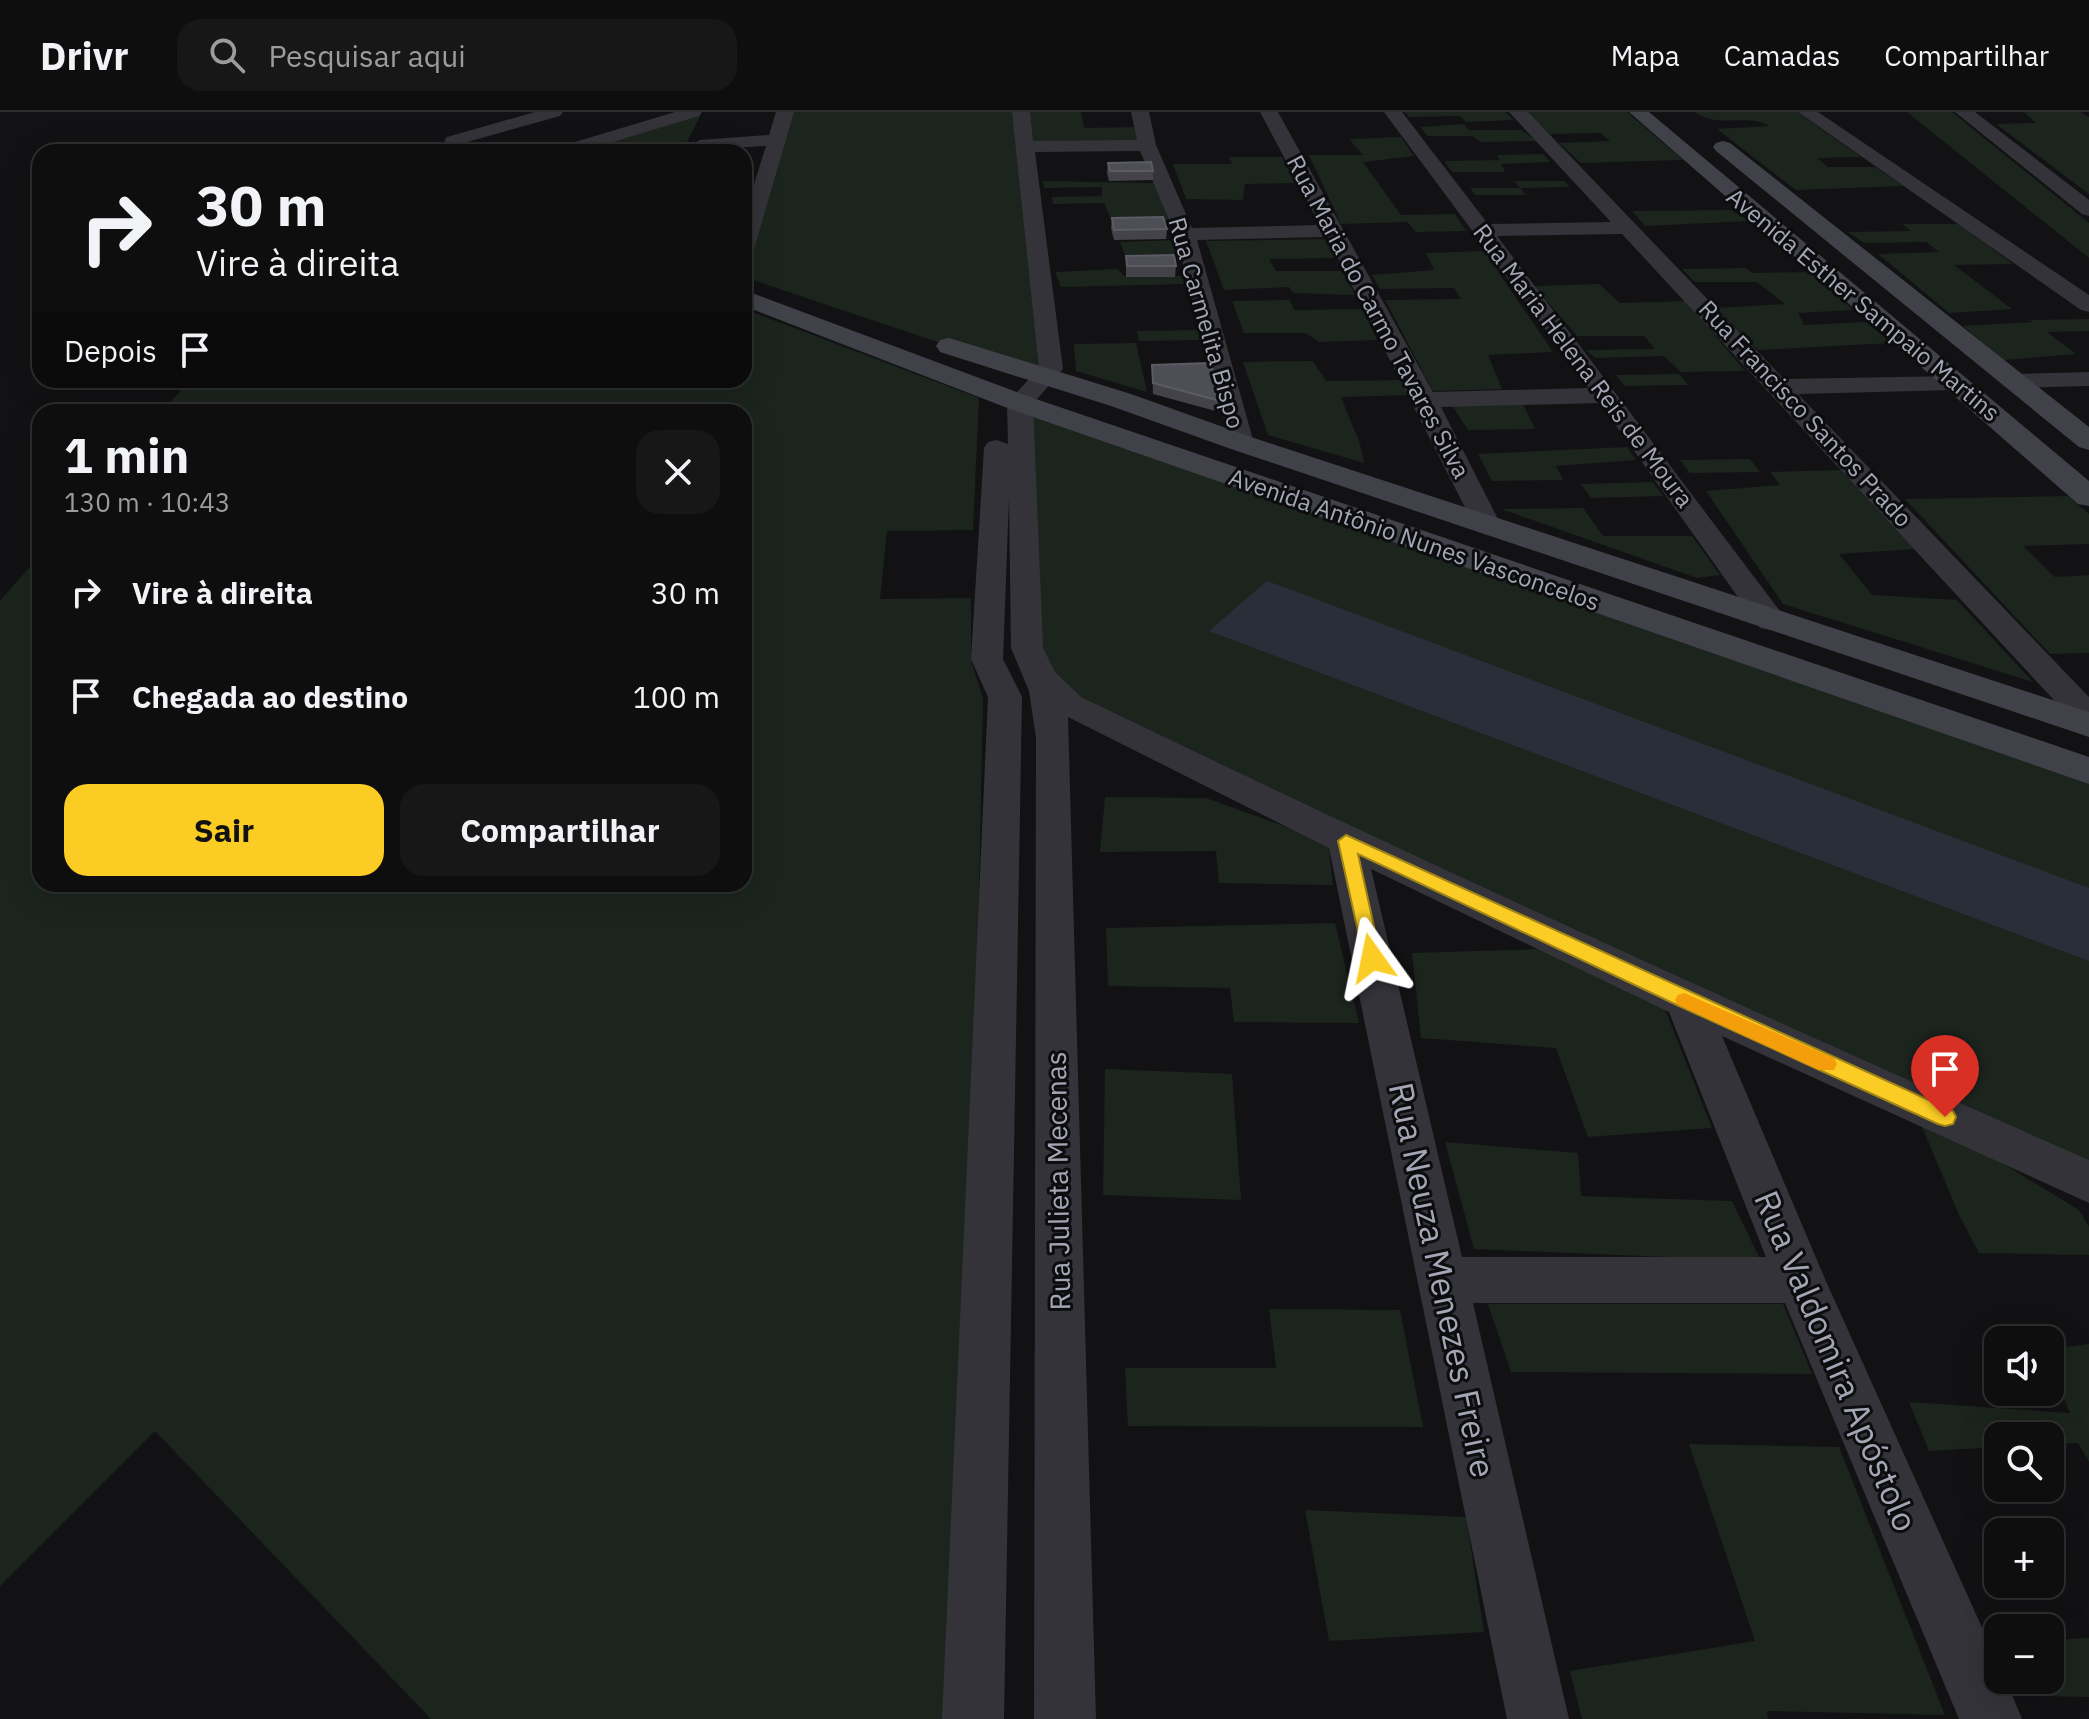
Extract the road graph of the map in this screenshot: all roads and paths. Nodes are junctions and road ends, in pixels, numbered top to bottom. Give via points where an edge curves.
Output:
1 (476, 112) edge
2 (554, 112) edge
3 (693, 112) edge
4 (1021, 112) edge
5 (1140, 112) edge
6 (1269, 112) edge
7 (1393, 112) edge
8 (1518, 112) edge
9 (1638, 112) edge
10 (1807, 112) edge
11 (1964, 112) edge
12 (709, 123) dead end
13 (775, 131) edge
14 (1703, 131) dead end
15 (453, 144) edge
16 (460, 144) edge
17 (587, 144) edge
18 (700, 144) edge
19 (716, 144) edge
20 (1147, 145) junction
21 (1025, 147) junction
22 (768, 162) junction
23 (752, 163) edge
24 (2089, 210) edge
25 (1809, 216) junction
26 (1760, 217) junction
27 (752, 220) edge
28 (1630, 228) junction
29 (1482, 230) junction
30 (1335, 231) junction
31 (1185, 234) junction
32 (752, 280) edge
33 (752, 300) edge
34 (2089, 305) edge
35 (877, 322) dead end
36 (923, 337) dead end
37 (1044, 378) junction
38 (2089, 379) edge
39 (2013, 381) junction
40 (1955, 383) junction
41 (1780, 387) junction
42 (1607, 395) junction
43 (1010, 400) junction
44 (1425, 400) junction
45 (2089, 441) edge
46 (1241, 443) junction
47 (1308, 465) junction
48 (1273, 490) junction
49 (2089, 497) edge
50 (1486, 523) junction
51 (1771, 621) junction
52 (1846, 646) junction
53 (1035, 664) junction
54 (1828, 683) junction
55 (2089, 717) edge
56 (2089, 725) edge
57 (1121, 729) junction
58 (1053, 766) junction
59 (2089, 771) edge
60 (1346, 841) junction
61 (1686, 1001) junction
62 (2089, 1182) edge
63 (1442, 1280) junction
64 (1800, 1280) junction
65 (973, 1719) edge
66 (1065, 1719) edge
67 (1538, 1719) edge
68 (1991, 1719) edge

1 - 15 street
2 - 16 street
3 - 17 street
4 - 21 street
5 - 20 street, Rua Carmelita Bispo
6 - 30 street, Rua Maria do Carmo Tavares Silva
7 - 29 street, Rua Maria Helena Reis de Moura
8 - 28 street, Rua Francisco Santos Prado
9 - 26 street, Avenida Esther Sampaio Martins
10 - 34 street
11 - 24 street
12 - 18 street
13 - 19 street
13 - 22 street
14 - 25 street, Avenida Esther Sampaio Martins
20 - 21 street
20 - 31 street, Rua Carmelita Bispo
21 - 37 street via 1051,369
22 - 23 street
22 - 27 street
25 - 26 street
25 - 39 street, Avenida Esther Sampaio Martins
26 - 40 street, Avenida Esther Sampaio Martins
28 - 29 street
28 - 41 street, Rua Francisco Santos Prado
29 - 42 street, Rua Maria Helena Reis de Moura
30 - 31 street
30 - 44 street, Rua Maria do Carmo Tavares Silva
31 - 46 street, Rua Carmelita Bispo
32 - 35 street
33 - 43 street, Avenida Antônio Nunes Vasconcelos
36 - 37 street, Avenida Antônio Nunes Vasconcelos
37 - 43 street
37 - 46 street, Avenida Antônio Nunes Vasconcelos
38 - 39 street
39 - 45 street, Avenida Esther Sampaio Martins
40 - 41 street
40 - 49 street, Avenida Esther Sampaio Martins
41 - 55 street, Rua Francisco Santos Prado
42 - 44 street
42 - 51 street, Rua Maria Helena Reis de Moura
43 - 48 street, Avenida Antônio Nunes Vasconcelos
43 - 53 street, Rua Julieta Mecenas
43 - 65 street via 987,659 1005,697
44 - 50 street, Rua Maria do Carmo Tavares Silva
46 - 47 street, Avenida Antônio Nunes Vasconcelos
47 - 48 street
47 - 50 street, Avenida Antônio Nunes Vasconcelos
48 - 54 street, Avenida Antônio Nunes Vasconcelos
50 - 51 street, Avenida Antônio Nunes Vasconcelos
51 - 52 street, Avenida Antônio Nunes Vasconcelos
52 - 54 street
52 - 56 street, Avenida Antônio Nunes Vasconcelos
53 - 57 street via 1069,704
53 - 58 street, Rua Julieta Mecenas via 1052,712
54 - 59 street, Avenida Antônio Nunes Vasconcelos
57 - 58 street via 1064,745
57 - 60 street
58 - 66 street, Rua Julieta Mecenas
60 - 61 street
60 - 63 street, Rua Neuza Menezes Freire
61 - 62 street
61 - 64 street, Rua Valdomira Apóstolo
63 - 64 street
63 - 67 street, Rua Neuza Menezes Freire
64 - 68 street, Rua Valdomira Apóstolo

